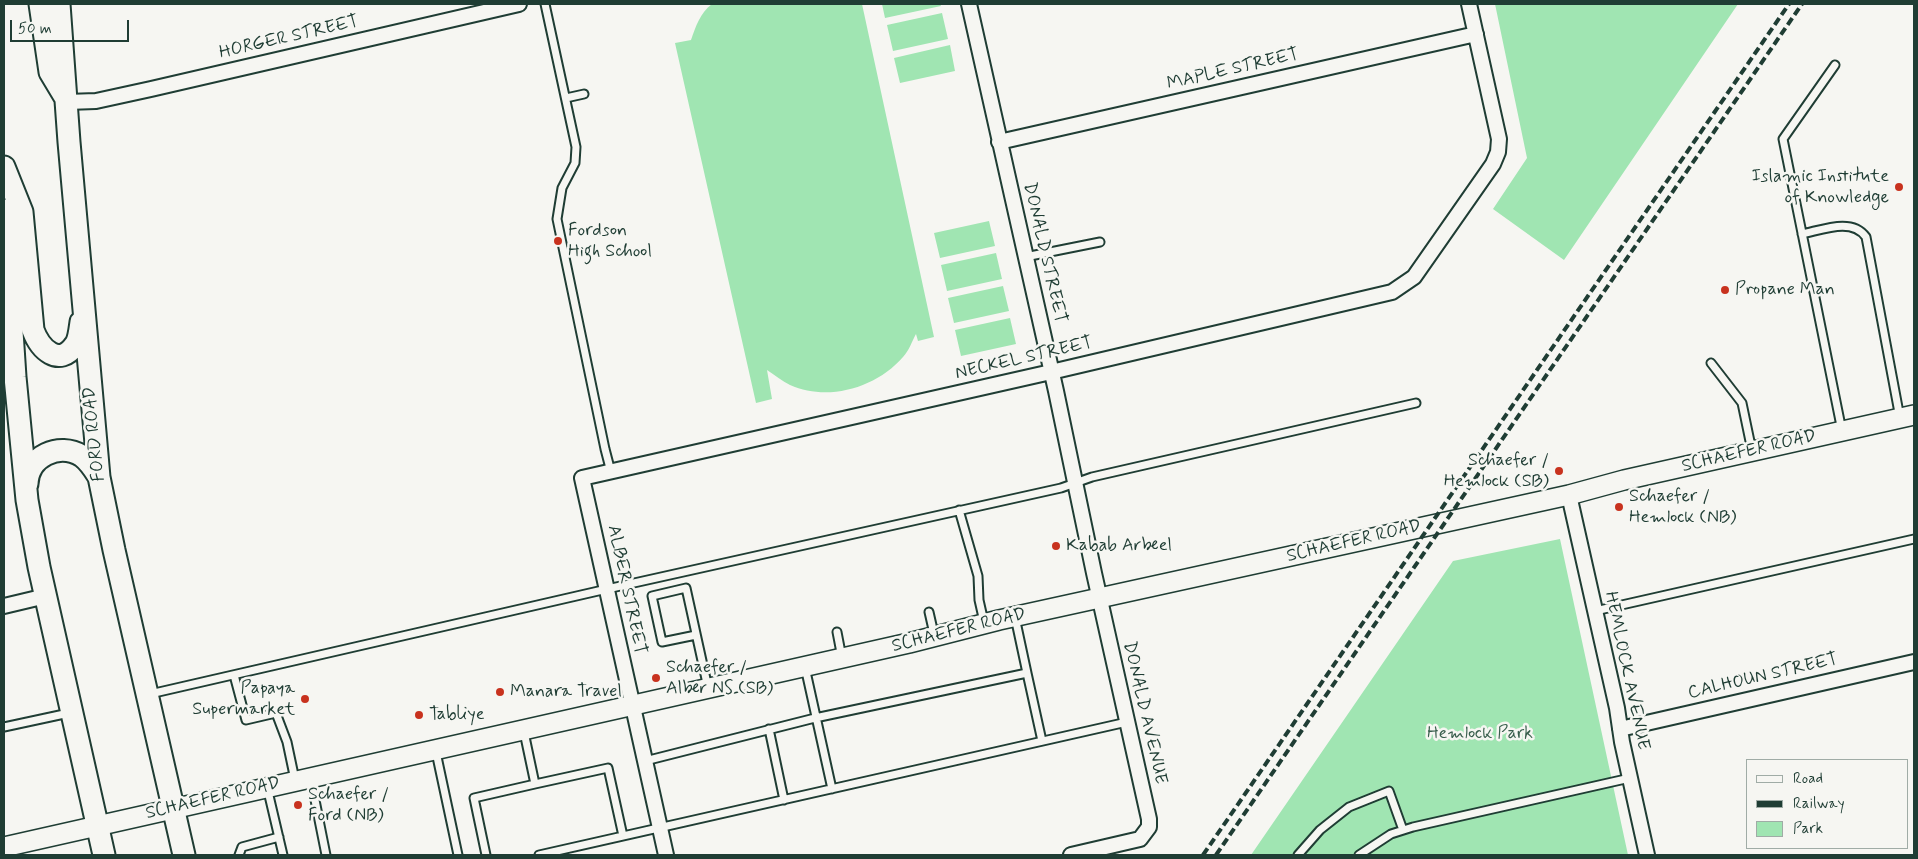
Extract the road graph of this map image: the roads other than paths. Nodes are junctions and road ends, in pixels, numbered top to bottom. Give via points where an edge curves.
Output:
1 (40, 4) edge
2 (59, 4) edge
3 (519, 4) edge
4 (545, 4) edge
5 (969, 4) edge
6 (1469, 4) edge
7 (477, 8) edge
8 (1476, 34) junction
9 (1835, 65) dead end
10 (584, 94) dead end
11 (566, 98) junction
12 (67, 102) junction
13 (999, 142) junction
14 (4, 167) edge
15 (4, 210) edge
16 (1802, 234) junction
17 (1100, 242) dead end
18 (1025, 256) junction
19 (84, 308) junction
20 (1710, 363) dead end
21 (1051, 372) junction
22 (9, 377) edge
23 (1416, 403) dead end
24 (1907, 417) edge
25 (1842, 431) junction
26 (1752, 452) junction
27 (611, 472) junction
28 (99, 477) junction
29 (582, 478) joint
30 (1075, 483) junction
31 (1569, 495) junction
32 (27, 500) junction
33 (960, 510) junction
34 (1914, 539) edge
35 (607, 589) junction
36 (46, 596) junction
37 (1099, 598) junction
38 (4, 606) edge
39 (1595, 611) junction
40 (929, 612) dead end
41 (1015, 617) junction
42 (985, 624) junction
43 (837, 632) dead end
44 (696, 635) junction
45 (935, 637) junction
46 (842, 658) junction
47 (1914, 662) edge
48 (805, 666) junction
49 (1027, 673) junction
50 (234, 675) junction
51 (708, 688) junction
52 (147, 695) junction
53 (632, 705) junction
54 (72, 712) junction
55 (815, 718) junction
56 (1127, 722) junction
57 (4, 727) edge
58 (523, 729) junction
59 (1620, 729) junction
60 (769, 730) junction
61 (1042, 741) junction
62 (436, 749) junction
63 (645, 761) junction
64 (1630, 778) junction
65 (303, 779) junction
66 (535, 784) junction
67 (267, 787) junction
68 (832, 789) junction
69 (784, 800) junction
70 (173, 808) junction
71 (97, 826) junction
72 (660, 828) junction
73 (1403, 830) junction
74 (623, 836) junction
75 (279, 837) junction
76 (4, 847) edge
77 (104, 855) edge
78 (184, 855) edge
79 (239, 855) edge
80 (283, 855) edge
81 (326, 855) edge
82 (458, 855) edge
83 (486, 855) edge
84 (538, 855) edge
85 (666, 855) edge
86 (1071, 855) edge
87 (1298, 855) edge
88 (1359, 855) edge
89 (1647, 855) edge

1 - 12 main road via 50,72
2 - 12 main road, FORD ROAD
3 - 7 street, HORGER STREET
4 - 11 lane
5 - 13 street, DONALD STREET
6 - 8 street
7 - 12 street, HORGER STREET via 151,89 96,101
8 - 13 street, MAPLE STREET
8 - 21 street, NECKEL STREET via 1499,147 1494,164 1414,277 1392,292
9 - 16 lane via 1783,139
10 - 11 lane
11 - 27 lane via 576,163 562,188 557,219
12 - 19 main road, FORD ROAD
13 - 18 street, DONALD STREET
14 - 19 main road via 22,212 33,330 43,349 56,355 69,352 77,344
15 - 22 main road
16 - 24 lane via 1846,225 1862,230
16 - 25 lane
17 - 18 lane
18 - 21 street, DONALD STREET
19 - 28 main road, FORD ROAD
20 - 26 lane via 1742,403
21 - 27 street, NECKEL STREET
21 - 30 street, DONALD STREET
22 - 32 main road
23 - 30 lane
24 - 25 main road, SCHAEFER ROAD
25 - 26 main road, SCHAEFER ROAD
26 - 31 main road, SCHAEFER ROAD
27 - 29 street, NECKEL STREET
28 - 32 main road via 80,455 53,452 31,466 27,478
28 - 52 main road, FORD ROAD
29 - 35 street, ALBER STREET
30 - 33 lane
30 - 37 street, DONALD STREET
31 - 37 main road, SCHAEFER ROAD
31 - 39 street, HEMLOCK AVENUE
32 - 36 main road
33 - 35 lane
33 - 42 lane via 978,576
34 - 39 lane
35 - 50 lane
35 - 53 street, ALBER STREET
36 - 38 street
36 - 54 main road
37 - 41 main road, SCHAEFER ROAD
37 - 56 street, DONALD AVENUE
39 - 59 street, HEMLOCK AVENUE
40 - 45 lane
41 - 42 main road, SCHAEFER ROAD
41 - 49 lane
42 - 45 main road, SCHAEFER ROAD
43 - 46 lane
44 - 44 lane via 686,588 652,596 662,642
44 - 51 lane
45 - 46 main road, SCHAEFER ROAD
46 - 48 main road, SCHAEFER ROAD
47 - 59 street, CALHOUN STREET
48 - 51 main road, SCHAEFER ROAD
48 - 55 lane
49 - 55 lane
49 - 61 lane
50 - 52 lane
50 - 65 lane via 246,720 276,713
51 - 53 main road, SCHAEFER ROAD
52 - 70 main road, FORD ROAD
53 - 58 main road, SCHAEFER ROAD
53 - 63 street, ALBER STREET
54 - 57 lane
54 - 71 main road
55 - 60 lane
55 - 68 lane
56 - 61 lane
56 - 86 street, DONALD AVENUE via 1149,827 1135,841
58 - 62 main road, SCHAEFER ROAD
58 - 66 lane
59 - 64 street, HEMLOCK AVENUE
60 - 63 lane
60 - 69 lane
61 - 68 lane
62 - 65 main road, SCHAEFER ROAD
62 - 82 lane
63 - 72 street, ALBER STREET
64 - 73 lane
64 - 89 street, HEMLOCK AVENUE
65 - 67 main road, SCHAEFER ROAD
65 - 81 lane
66 - 74 lane via 608,768
66 - 83 lane via 474,798
67 - 70 main road, SCHAEFER ROAD
67 - 75 lane
68 - 69 lane
69 - 72 lane
70 - 71 main road, SCHAEFER ROAD
70 - 78 main road, FORD ROAD
71 - 76 main road, SCHAEFER ROAD
71 - 77 main road
72 - 74 lane
72 - 85 street, ALBER STREET
73 - 87 lane via 1389,791 1349,807 1320,830
73 - 88 lane
74 - 84 lane
75 - 79 lane via 249,844
75 - 80 lane

